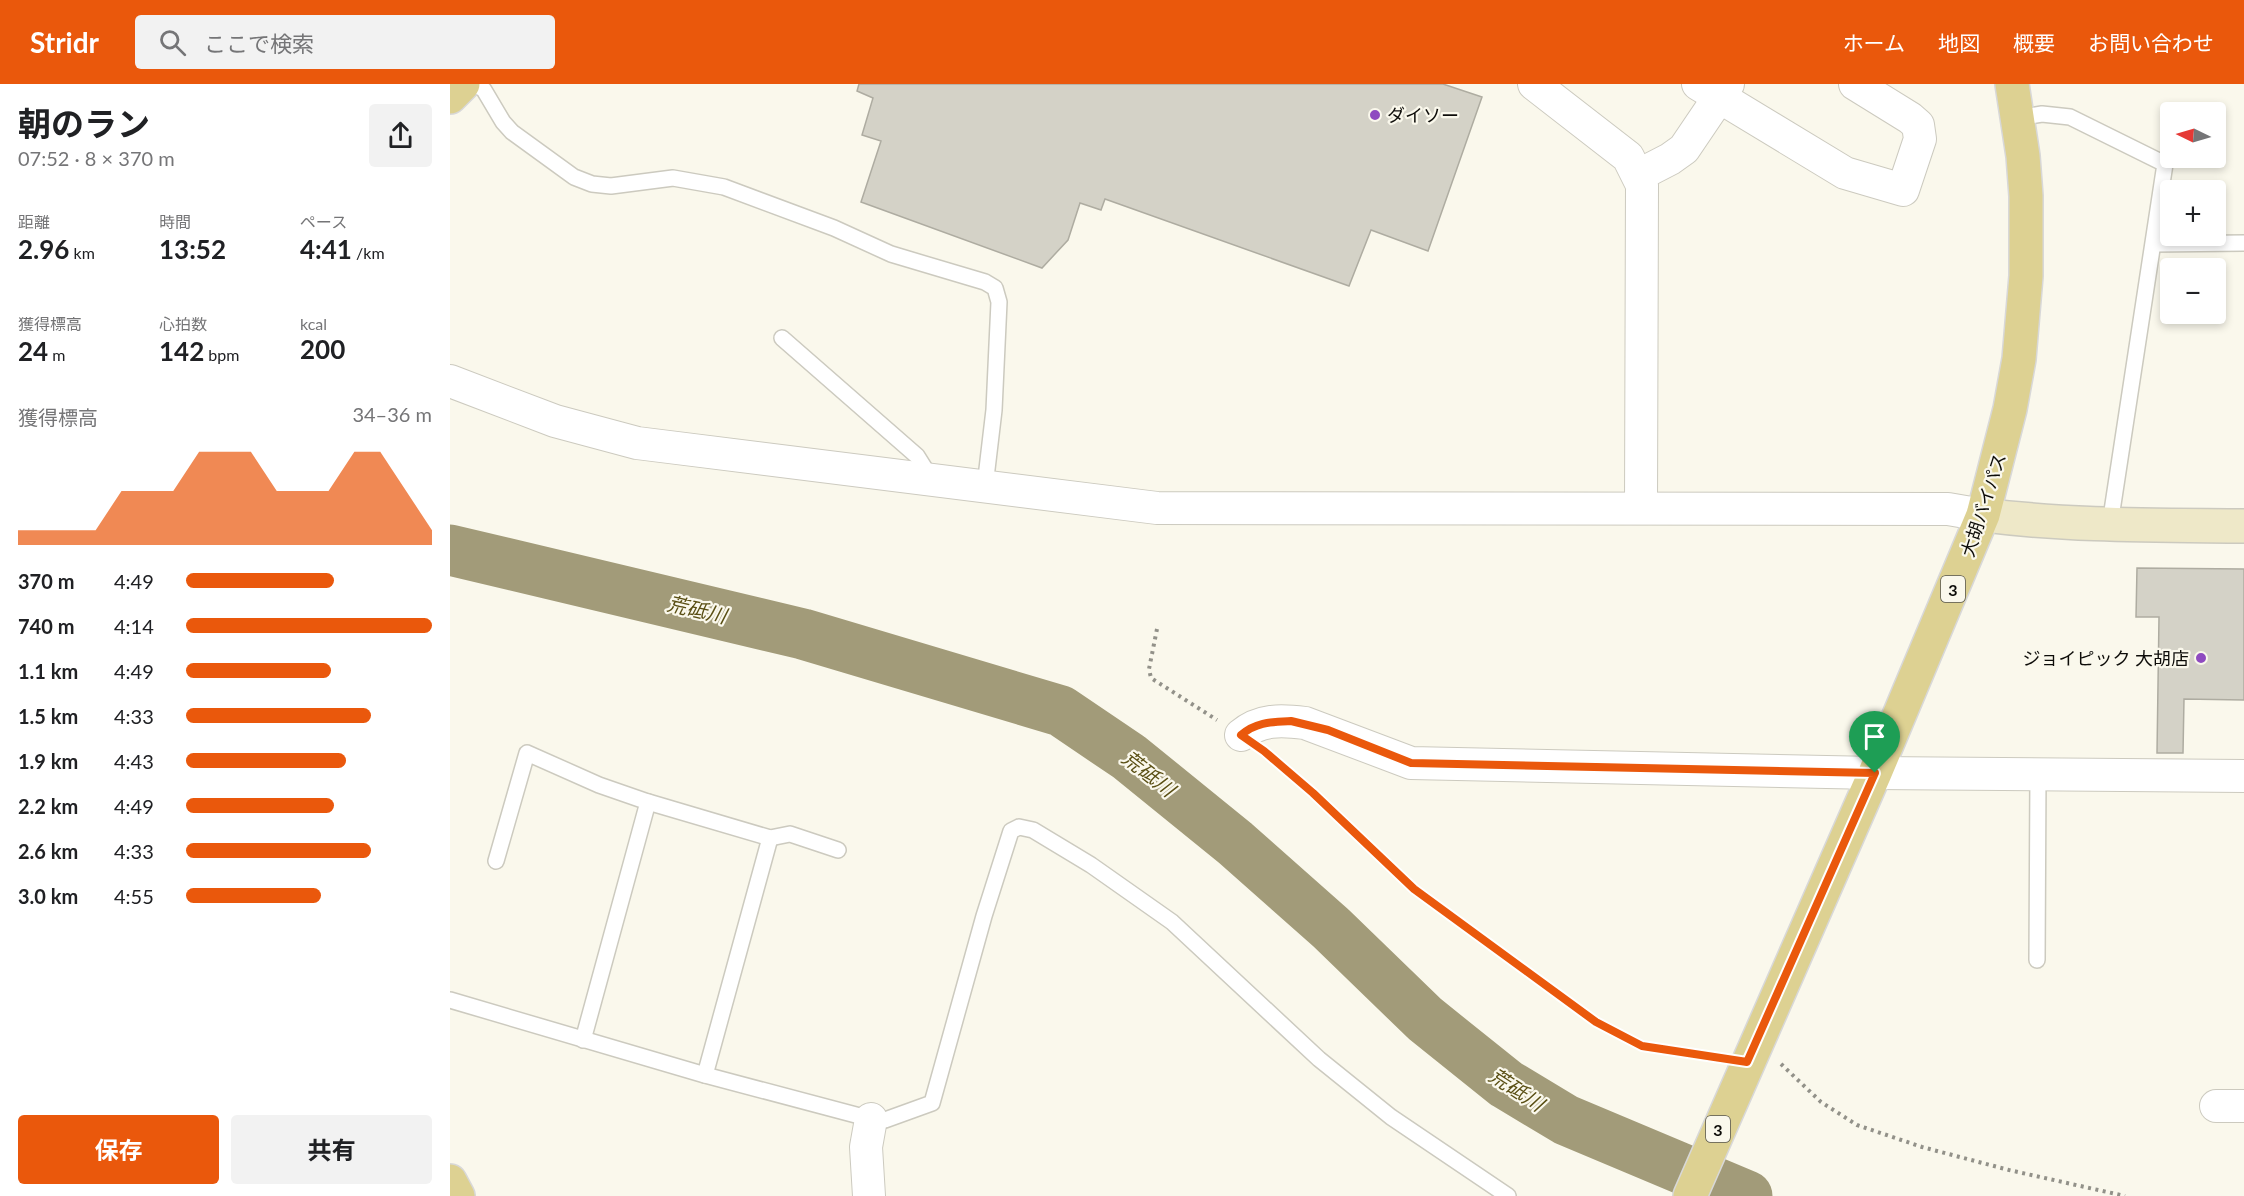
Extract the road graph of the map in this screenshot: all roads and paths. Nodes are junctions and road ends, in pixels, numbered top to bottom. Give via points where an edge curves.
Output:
1 (463, 84) edge
2 (477, 84) edge
3 (1534, 84) edge
4 (1855, 84) edge
5 (2012, 84) edge
6 (1715, 88) edge
7 (450, 97) edge
8 (2017, 118) junction
9 (1638, 175) junction
10 (2244, 243) edge
11 (2154, 244) junction
12 (782, 338) dead end
13 (450, 381) edge
14 (932, 480) junction
15 (985, 486) junction
16 (1641, 508) junction
17 (1983, 515) junction
18 (2110, 524) junction
19 (2244, 526) edge
20 (1157, 629) dead end
21 (1241, 735) junction
22 (1875, 773) junction
23 (2038, 774) junction
24 (2244, 776) edge
25 (648, 802) junction
26 (770, 838) junction
27 (838, 850) dead end
28 (496, 861) dead end
29 (2037, 960) dead end
30 (450, 1000) edge
31 (583, 1040) junction
32 (1761, 1061) junction
33 (705, 1075) junction
34 (871, 1119) junction
35 (450, 1181) edge
36 (458, 1196) edge
37 (870, 1196) edge
38 (1508, 1196) edge
39 (1690, 1196) edge
40 (2125, 1196) edge

1 - 7 main road
2 - 15 lane via 512,132 574,177 611,186 673,178 724,188 834,228 891,254 995,288 999,302 994,410
3 - 9 street via 1628,157
4 - 6 street via 1918,125 1920,139 1903,190 1845,173
5 - 8 main road, 大胡バイパス / 3
6 - 9 street via 1684,149
8 - 11 lane via 2042,114 2070,117 2165,164
8 - 17 main road, 大胡バイパス / 3 via 2027,237 2023,321 2010,409
9 - 16 street via 1643,196
10 - 11 lane
11 - 18 lane
12 - 14 lane via 917,456
13 - 14 street via 555,421 637,443
14 - 15 street
15 - 16 street via 1183,509
16 - 17 street via 1948,508
17 - 18 street
17 - 22 main road, 大胡バイパス / 3
18 - 19 street
20 - 21 path via 1149,669 1151,678
21 - 22 street via 1251,726 1263,723 1305,723 1411,763
21 - 32 path via 1313,793 1414,889 1596,1022 1642,1046
22 - 23 street
22 - 32 main road, 大胡バイパス / 3
23 - 24 street
23 - 29 lane
25 - 26 lane
25 - 28 lane via 527,753
25 - 31 lane
26 - 27 lane via 790,834
26 - 33 lane
30 - 31 lane
31 - 33 lane
32 - 39 main road, 大胡バイパス / 3
32 - 40 path via 1788,1069 1821,1102 1857,1125 1922,1147
33 - 34 lane
34 - 37 street via 866,1147
34 - 38 lane via 885,1120 932,1103 984,916 1011,831 1019,827 1033,830 1091,865 1172,922 1319,1059 1382,1110
35 - 36 main road

